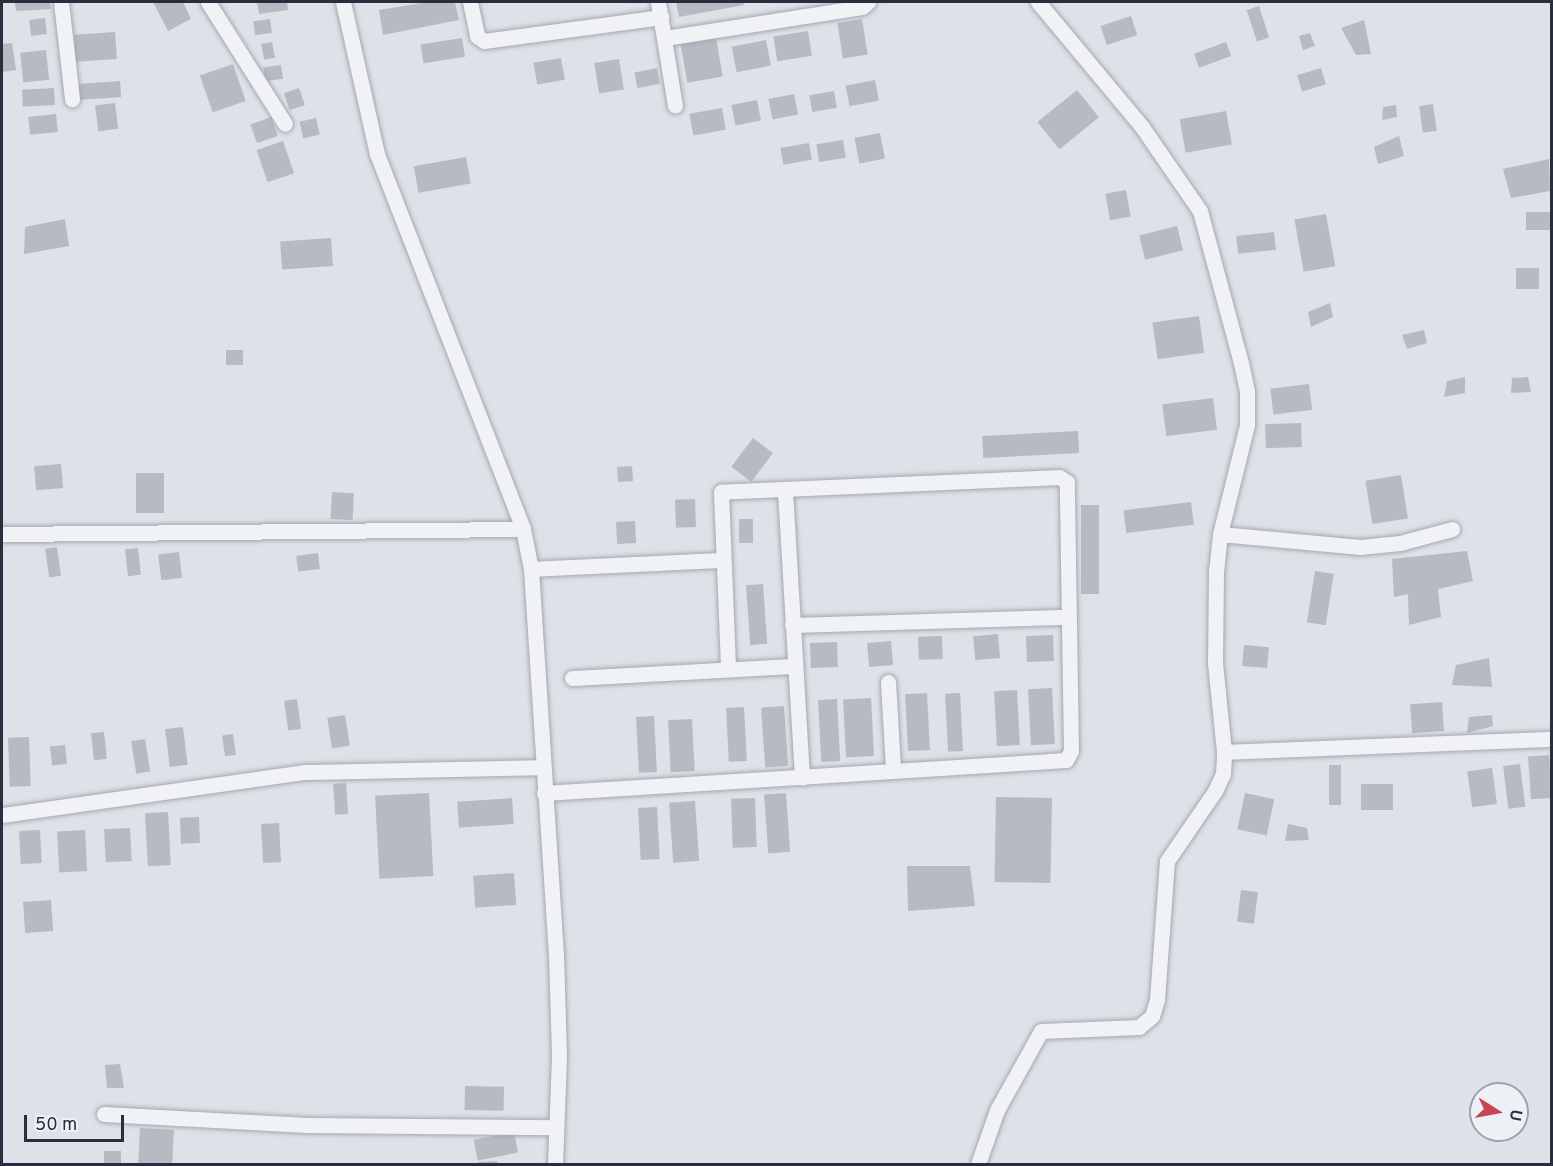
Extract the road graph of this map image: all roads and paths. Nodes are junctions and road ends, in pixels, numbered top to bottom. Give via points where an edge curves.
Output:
1 (61, 2) edge
2 (208, 2) edge
3 (343, 2) edge
4 (470, 2) edge
5 (658, 2) edge
6 (868, 2) edge
7 (1038, 2) edge
8 (661, 17) junction
9 (665, 38) junction
10 (72, 99) dead end
11 (675, 106) dead end
12 (285, 124) dead end
13 (785, 491) junction
14 (523, 529) junction
15 (1452, 529) dead end
16 (2, 534) edge
17 (1220, 534) junction
18 (723, 560) junction
19 (531, 569) junction
20 (1069, 617) junction
21 (792, 625) junction
22 (794, 666) junction
23 (728, 669) junction
24 (572, 678) dead end
25 (888, 682) dead end
26 (1551, 739) edge
27 (1224, 752) junction
28 (542, 766) junction
29 (893, 770) junction
30 (802, 777) junction
31 (544, 793) junction
32 (2, 815) edge
33 (104, 1114) dead end
34 (555, 1127) junction
35 (555, 1164) edge
36 (978, 1164) edge

1 - 10 street
2 - 12 street
3 - 14 street via 377,154
4 - 8 street via 477,36 484,41
5 - 8 street
6 - 9 street via 862,7
7 - 17 street via 1142,127 1204,220 1241,363 1248,410
8 - 9 street
9 - 11 street
13 - 18 street via 721,492
13 - 20 street via 1062,477 1068,486
13 - 21 street
14 - 16 street
14 - 19 street
15 - 17 street via 1400,543 1360,547
17 - 27 street via 1215,663
18 - 19 street
18 - 23 street
19 - 28 street
20 - 21 street
20 - 29 street via 1068,758
21 - 22 street
22 - 23 street
22 - 30 street
23 - 24 street
25 - 29 street
26 - 27 street
27 - 36 street via 1223,774 1215,791 1167,861 1157,1000 1152,1016 1139,1027 1041,1031 997,1110
28 - 31 street
28 - 32 street via 305,772
29 - 30 street
30 - 31 street
31 - 34 street via 556,954 559,1056
33 - 34 street via 307,1125
34 - 35 street

